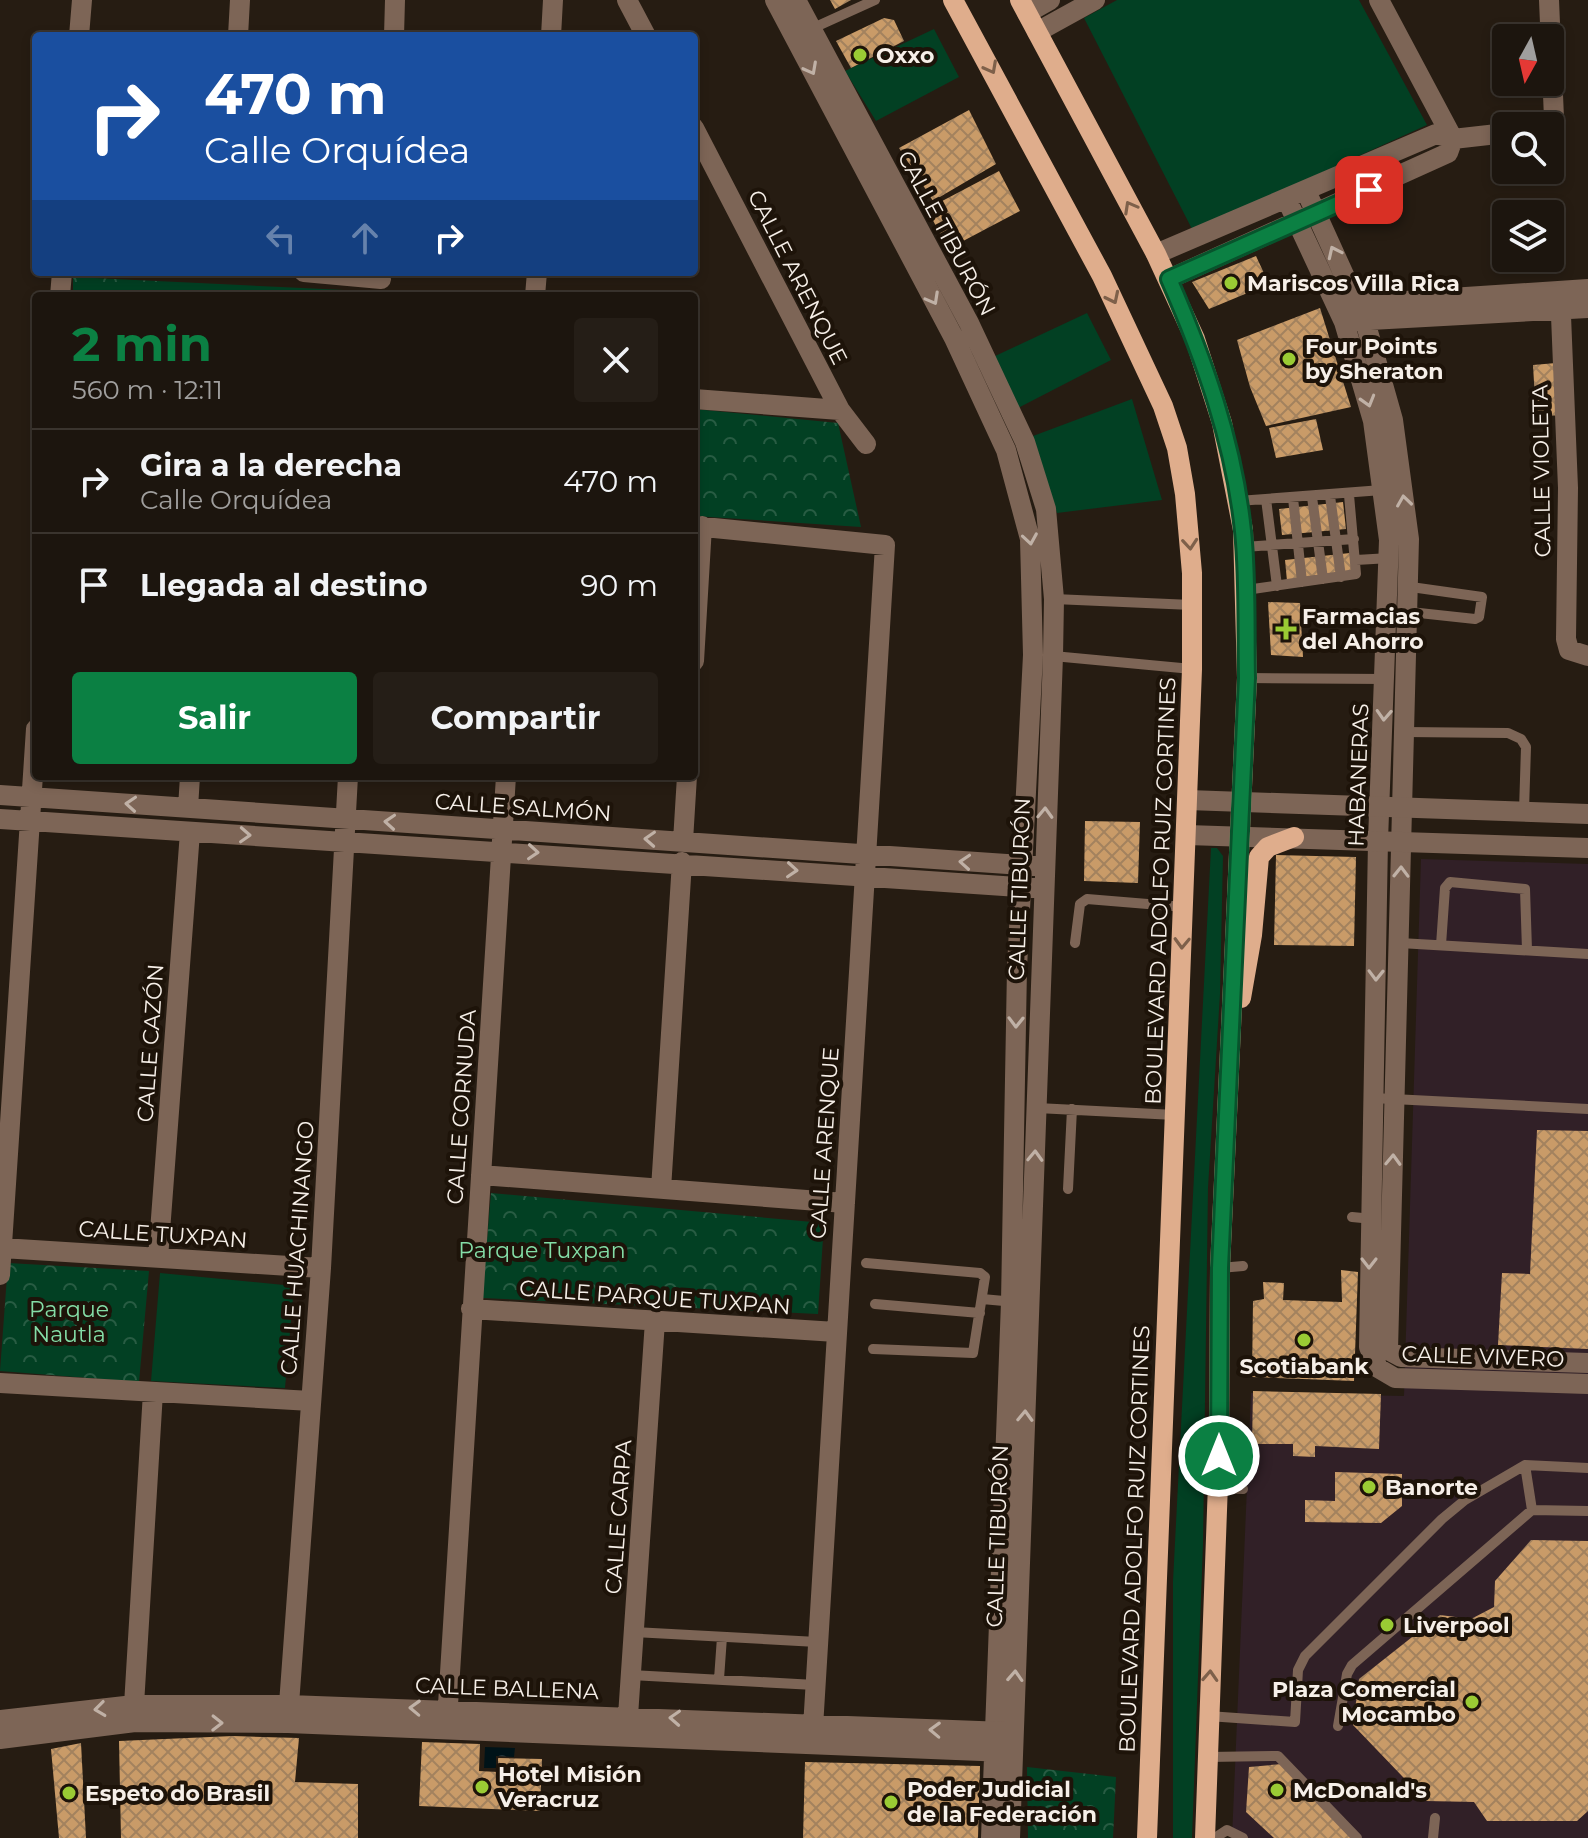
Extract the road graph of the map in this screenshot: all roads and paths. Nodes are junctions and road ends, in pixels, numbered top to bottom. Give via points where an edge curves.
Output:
1 (82, 0) edge
2 (240, 0) edge
3 (395, 0) edge
4 (553, 0) edge
5 (627, 0) edge
6 (775, 0) edge
7 (796, 0) edge
8 (875, 0) edge
9 (953, 0) edge
10 (1050, 0) edge
11 (1095, 0) edge
12 (1379, 0) edge
13 (1549, 0) edge
14 (1024, 6) edge
15 (811, 29) junction
16 (79, 32) edge
17 (238, 32) edge
18 (394, 32) edge
19 (551, 32) edge
20 (644, 32) edge
21 (1037, 32) junction
22 (1554, 112) edge
23 (1492, 135) edge
24 (698, 136) edge
25 (1453, 139) junction
26 (1296, 195) junction
27 (1316, 214) junction
28 (1297, 222) junction
29 (1156, 254) junction
30 (335, 276) edge
31 (1169, 279) junction
32 (381, 282) edge
33 (1588, 289) edge
34 (1561, 300) junction
35 (1588, 308) edge
36 (1351, 313) junction
37 (698, 399) edge
38 (840, 410) junction
39 (866, 444) dead end
40 (1382, 490) junction
41 (1349, 495) junction
42 (1330, 496) junction
43 (1312, 497) junction
44 (1293, 498) junction
45 (1266, 499) junction
46 (1238, 501) junction
47 (698, 526) edge
48 (1354, 539) junction
49 (1337, 540) junction
50 (1319, 541) junction
51 (1299, 543) junction
52 (1272, 545) junction
53 (1244, 547) junction
54 (1400, 557) junction
55 (1356, 560) junction
56 (1341, 577) junction
57 (1323, 579) junction
58 (1302, 582) junction
59 (1277, 586) junction
60 (1411, 587) junction
61 (1246, 590) junction
62 (1054, 599) junction
63 (1192, 605) junction
64 (1410, 612) junction
65 (1579, 653) edge
66 (1053, 656) junction
67 (1192, 669) junction
68 (1247, 678) junction
69 (1386, 679) junction
70 (1405, 732) junction
71 (34, 780) edge
72 (190, 780) edge
73 (348, 780) edge
74 (506, 780) edge
75 (687, 780) edge
76 (0, 795) edge
77 (33, 797) junction
78 (1188, 800) junction
79 (1240, 800) junction
80 (1380, 806) junction
81 (1402, 806) junction
82 (188, 808) junction
83 (1524, 811) junction
84 (1588, 814) edge
85 (345, 818) junction
86 (0, 819) edge
87 (31, 821) junction
88 (190, 832) junction
89 (1187, 835) junction
90 (1238, 836) junction
91 (1294, 837) junction
92 (502, 840) junction
93 (345, 841) junction
94 (683, 841) junction
95 (1378, 841) junction
96 (1401, 842) junction
97 (1588, 848) edge
98 (682, 862) junction
99 (866, 864) junction
100 (1032, 866) junction
101 (1021, 888) junction
102 (1043, 889) junction
103 (1184, 907) junction
104 (1075, 943) dead end
105 (1400, 943) junction
106 (1441, 945) junction
107 (1527, 950) junction
108 (1588, 954) edge
109 (1375, 1026) junction
110 (1397, 1027) junction
111 (1228, 1060) junction
112 (1373, 1098) junction
113 (1395, 1099) junction
114 (1037, 1108) junction
115 (1072, 1109) junction
116 (1588, 1109) edge
117 (1175, 1115) junction
118 (481, 1175) junction
119 (661, 1189) junction
120 (1068, 1189) dead end
121 (845, 1203) junction
122 (1361, 1218) junction
123 (1391, 1220) junction
124 (2, 1248) junction
125 (158, 1258) junction
126 (866, 1263) dead end
127 (1243, 1266) dead end
128 (321, 1268) junction
129 (1220, 1268) junction
130 (0, 1275) edge
131 (982, 1299) junction
132 (1020, 1302) junction
133 (875, 1304) dead end
134 (471, 1309) junction
135 (980, 1313) junction
136 (655, 1321) junction
137 (836, 1332) junction
138 (873, 1349) dead end
139 (1388, 1350) joint
140 (1542, 1362) junction
141 (1588, 1363) edge
142 (1378, 1368) joint
143 (0, 1383) edge
144 (1541, 1383) junction
145 (1588, 1384) edge
146 (153, 1392) junction
147 (311, 1401) junction
148 (1219, 1456) junction
149 (1246, 1456) dead end
150 (1525, 1465) junction
151 (1588, 1468) edge
152 (1218, 1488) junction
153 (1243, 1489) dead end
154 (1532, 1510) junction
155 (1588, 1511) edge
156 (634, 1632) junction
157 (722, 1637) junction
158 (817, 1642) junction
159 (631, 1675) junction
160 (719, 1679) junction
161 (815, 1685) junction
162 (134, 1705) junction
163 (288, 1714) junction
164 (628, 1716) junction
165 (1208, 1716) junction
166 (448, 1719) junction
167 (0, 1720) edge
168 (1338, 1726) dead end
169 (812, 1735) junction
170 (0, 1739) edge
171 (1003, 1742) junction
172 (1208, 1757) junction
173 (1435, 1818) dead end
174 (991, 1838) edge
175 (1010, 1838) edge
176 (1147, 1838) edge
177 (1205, 1838) edge
178 (1215, 1838) edge
179 (1243, 1838) edge
180 (1357, 1838) edge
181 (1433, 1838) edge

1 - 16 street
2 - 17 street
3 - 18 street
4 - 19 street
5 - 20 street
6 -> 100 street, CALLE TIBURÓN via 954,338 1006,450 1025,511 1033,598
7 - 15 street, CALLE TIBURÓN
8 - 15 lane
9 -> 63 main road, BOULEVARD ADOLFO RUIZ CORTINES via 1102,276 1163,406 1185,494
10 - 14 street
11 - 21 street
12 - 25 street
13 - 22 street
14 - 21 main road
15 - 62 street, CALLE TIBURÓN via 969,323 1025,442 1046,509
29 -> 21 main road
23 - 25 street
24 - 38 street, CALLE ARENQUE
25 - 26 street via 1436,134
25 - 27 street via 1448,153
26 - 27 street, HABANERAS
26 - 28 street, HABANERAS
26 - 29 street
27 - 28 street
36 -> 27 street, HABANERAS
28 - 31 street
28 - 36 street, HABANERAS
29 - 31 main road
30 - 32 street
31 - 46 main road via 1210,380
33 - 34 street
34 - 35 street
34 - 36 street
34 - 65 street, CALLE VIOLETA via 1568,488 1566,639
36 -> 40 street, HABANERAS
54 -> 36 street, HABANERAS via 1393,420
37 - 38 street
38 - 39 street, CALLE ARENQUE
40 - 41 lane
40 - 54 street, HABANERAS
41 - 42 lane
41 - 48 lane
42 - 43 lane
42 - 49 lane
43 - 44 lane
43 - 50 lane
44 - 45 lane
44 - 51 lane
45 - 46 lane
45 - 52 lane
46 - 53 main road
47 - 99 street, CALLE ARENQUE via 885,545
48 - 49 lane
48 - 55 lane
49 - 50 lane
49 - 56 lane
50 - 51 lane
50 - 57 lane
51 - 52 lane
51 - 58 lane
52 - 53 lane
52 - 59 lane
53 - 61 main road
54 - 55 lane
54 - 60 street, HABANERAS
54 - 69 street, HABANERAS
55 - 56 lane via 1356,574
56 - 57 lane
57 - 58 lane
58 - 59 lane
59 - 61 lane
60 - 64 street, HABANERAS
60 - 64 lane via 1482,597 1475,619
61 - 68 main road
62 - 63 lane
62 - 66 street, CALLE TIBURÓN
63 - 67 main road, BOULEVARD ADOLFO RUIZ CORTINES
64 - 70 street, HABANERAS
66 - 67 lane
100 -> 66 street, CALLE TIBURÓN
67 - 78 main road, BOULEVARD ADOLFO RUIZ CORTINES
68 - 69 lane
68 - 79 main road
69 -> 80 street, HABANERAS
70 - 81 street, HABANERAS
70 - 83 lane via 1508,733 1521,739 1526,747
71 - 77 street
72 - 82 street
73 - 85 street, CALLE HUACHINANGO
74 - 92 street, CALLE CORNUDA
75 - 94 street
76 - 77 street, CALLE SALMÓN
82 -> 77 street, CALLE SALMÓN
77 - 87 street
78 - 79 street
78 - 89 main road, BOULEVARD ADOLFO RUIZ CORTINES
79 - 80 street
79 - 90 main road
80 - 81 street
80 - 95 street, HABANERAS
81 - 83 street
81 - 96 street, HABANERAS
82 - 85 street, CALLE SALMÓN
83 - 84 street
92 -> 85 street, CALLE SALMÓN
85 - 93 street, CALLE HUACHINANGO
86 - 87 street, CALLE SALMÓN
87 - 88 street, CALLE SALMÓN
87 - 124 street
88 -> 93 street, CALLE SALMÓN
88 - 125 street, CALLE CAZÓN
89 - 90 street
89 - 103 main road, BOULEVARD ADOLFO RUIZ CORTINES
90 - 91 street
90 - 111 main road
91 - 95 street
91 - 111 main road via 1268,847 1256,868 1252,935
92 - 93 street, CALLE SALMÓN
94 -> 92 street, CALLE SALMÓN
92 -> 98 street, CALLE SALMÓN
92 - 118 street, CALLE CORNUDA
93 - 128 street, CALLE HUACHINANGO
94 - 99 street, CALLE SALMÓN
95 - 96 street
95 -> 109 street, HABANERAS
96 - 97 street
105 -> 96 street, HABANERAS
98 -> 99 street, CALLE SALMÓN
98 - 119 street
100 -> 99 street, CALLE SALMÓN
99 - 101 street, CALLE SALMÓN
99 - 121 street, CALLE ARENQUE
100 - 101 street, CALLE TIBURÓN
100 - 102 street, CALLE TIBURÓN
101 - 102 street, CALLE SALMÓN
101 -> 132 street, CALLE TIBURÓN
102 - 114 street, CALLE TIBURÓN
103 - 104 lane via 1087,899 1080,904
103 -> 117 main road, BOULEVARD ADOLFO RUIZ CORTINES
105 - 106 lane
105 - 110 street, HABANERAS
106 - 107 lane
106 - 107 lane via 1446,884 1488,884 1525,889
107 - 108 lane
109 - 110 street
109 - 112 street, HABANERAS
110 - 113 street, HABANERAS
111 - 129 main road
112 - 113 lane
112 - 122 street, HABANERAS
113 - 116 lane
123 -> 113 street, HABANERAS
114 - 115 lane
132 -> 114 street, CALLE TIBURÓN
115 - 117 lane
115 - 120 lane
117 - 176 main road, BOULEVARD ADOLFO RUIZ CORTINES
118 - 119 street
118 - 134 street, CALLE CORNUDA
119 - 121 street
121 - 137 street, CALLE ARENQUE
122 - 123 lane
122 -> 142 street, HABANERAS via 1369,1347
123 - 139 street, HABANERAS
124 - 125 street, CALLE TUXPAN
124 - 130 street
125 - 128 street, CALLE TUXPAN
126 - 131 lane via 980,1273 985,1277
127 - 129 lane
128 - 147 street, CALLE HUACHINANGO
129 - 148 main road
131 - 132 lane
131 - 135 lane
132 - 171 street, CALLE TIBURÓN
133 - 135 lane
134 - 136 street, CALLE PARQUE TUXPAN
134 - 166 street, CALLE CORNUDA
135 - 138 lane via 970,1354
136 - 137 street, CALLE PARQUE TUXPAN
136 - 156 street, CALLE CARPA
137 - 158 street, CALLE ARENQUE
139 - 140 street, CALLE VIVERO via 1401,1357
140 - 141 street, CALLE VIVERO
140 - 144 street
142 - 144 street, CALLE VIVERO via 1395,1378
143 - 146 street
144 - 145 street, CALLE VIVERO
146 - 147 street
146 - 162 street
147 - 163 street, CALLE HUACHINANGO
148 - 149 lane
148 - 152 main road
150 - 151 lane
150 - 154 lane
150 - 165 lane via 1442,1519 1305,1656 1298,1670 1295,1722
152 - 153 lane
165 -> 152 main road
154 - 155 lane
154 - 168 lane via 1352,1665
156 - 157 lane
156 - 159 street, CALLE CARPA
157 - 158 lane
157 - 160 lane
158 - 161 street, CALLE ARENQUE
159 - 160 lane
159 - 164 street, CALLE CARPA
160 - 161 lane
161 - 169 street, CALLE ARENQUE
162 - 163 street, CALLE BALLENA
162 -> 167 street, CALLE BALLENA
163 - 166 street, CALLE BALLENA
170 -> 163 street, CALLE BALLENA via 135,1722
164 - 166 street, CALLE BALLENA
169 -> 164 street, CALLE BALLENA
165 - 172 main road
166 - 169 street, CALLE BALLENA
169 - 171 street, CALLE BALLENA
171 - 174 street, CALLE TIBURÓN
171 - 175 street, CALLE TIBURÓN
172 - 177 main road
172 - 180 lane via 1278,1756
173 - 181 lane
178 - 179 lane via 1227,1830

